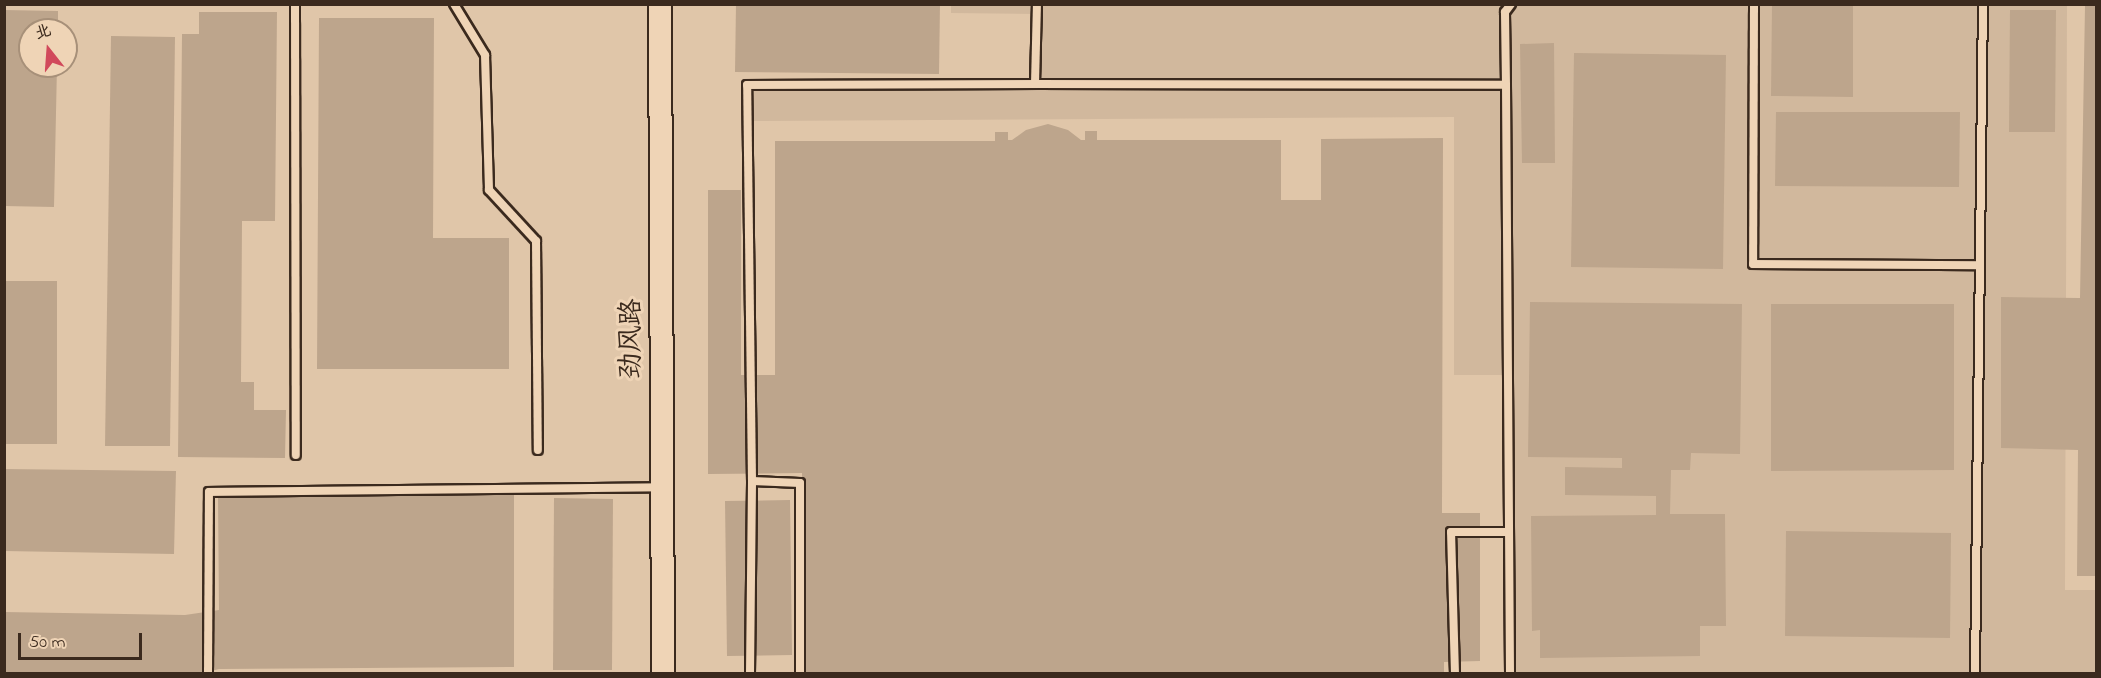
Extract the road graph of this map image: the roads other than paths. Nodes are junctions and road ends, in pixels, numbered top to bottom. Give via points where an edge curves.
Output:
1 (295, 4) edge
2 (454, 4) edge
3 (648, 4) edge
4 (660, 4) edge
5 (1037, 4) edge
6 (1511, 4) edge
7 (1754, 4) edge
8 (1983, 4) edge
9 (1035, 84) junction
10 (1506, 84) junction
11 (1980, 265) junction
12 (538, 450) dead end
13 (296, 454) dead end
14 (752, 482) junction
15 (654, 487) junction
16 (1509, 532) junction
17 (208, 674) edge
18 (648, 674) edge
19 (663, 674) edge
20 (750, 674) edge
21 (800, 674) edge
22 (1455, 674) edge
23 (1510, 674) edge
24 (1975, 674) edge

1 - 13 lane
2 - 12 lane via 485,55 489,190 536,241
3 - 15 street, 劲风路
4 - 15 street, 劲风路
5 - 9 lane
6 - 10 lane via 1506,12
7 - 11 lane via 1753,264
8 - 11 lane
9 - 10 lane
9 - 14 lane via 747,84
10 - 16 lane
11 - 24 lane
14 - 20 lane
14 - 21 lane via 800,483
15 - 17 lane via 209,492
15 - 18 street, 劲风路
15 - 19 street, 劲风路
16 - 22 lane via 1451,532
16 - 23 lane

